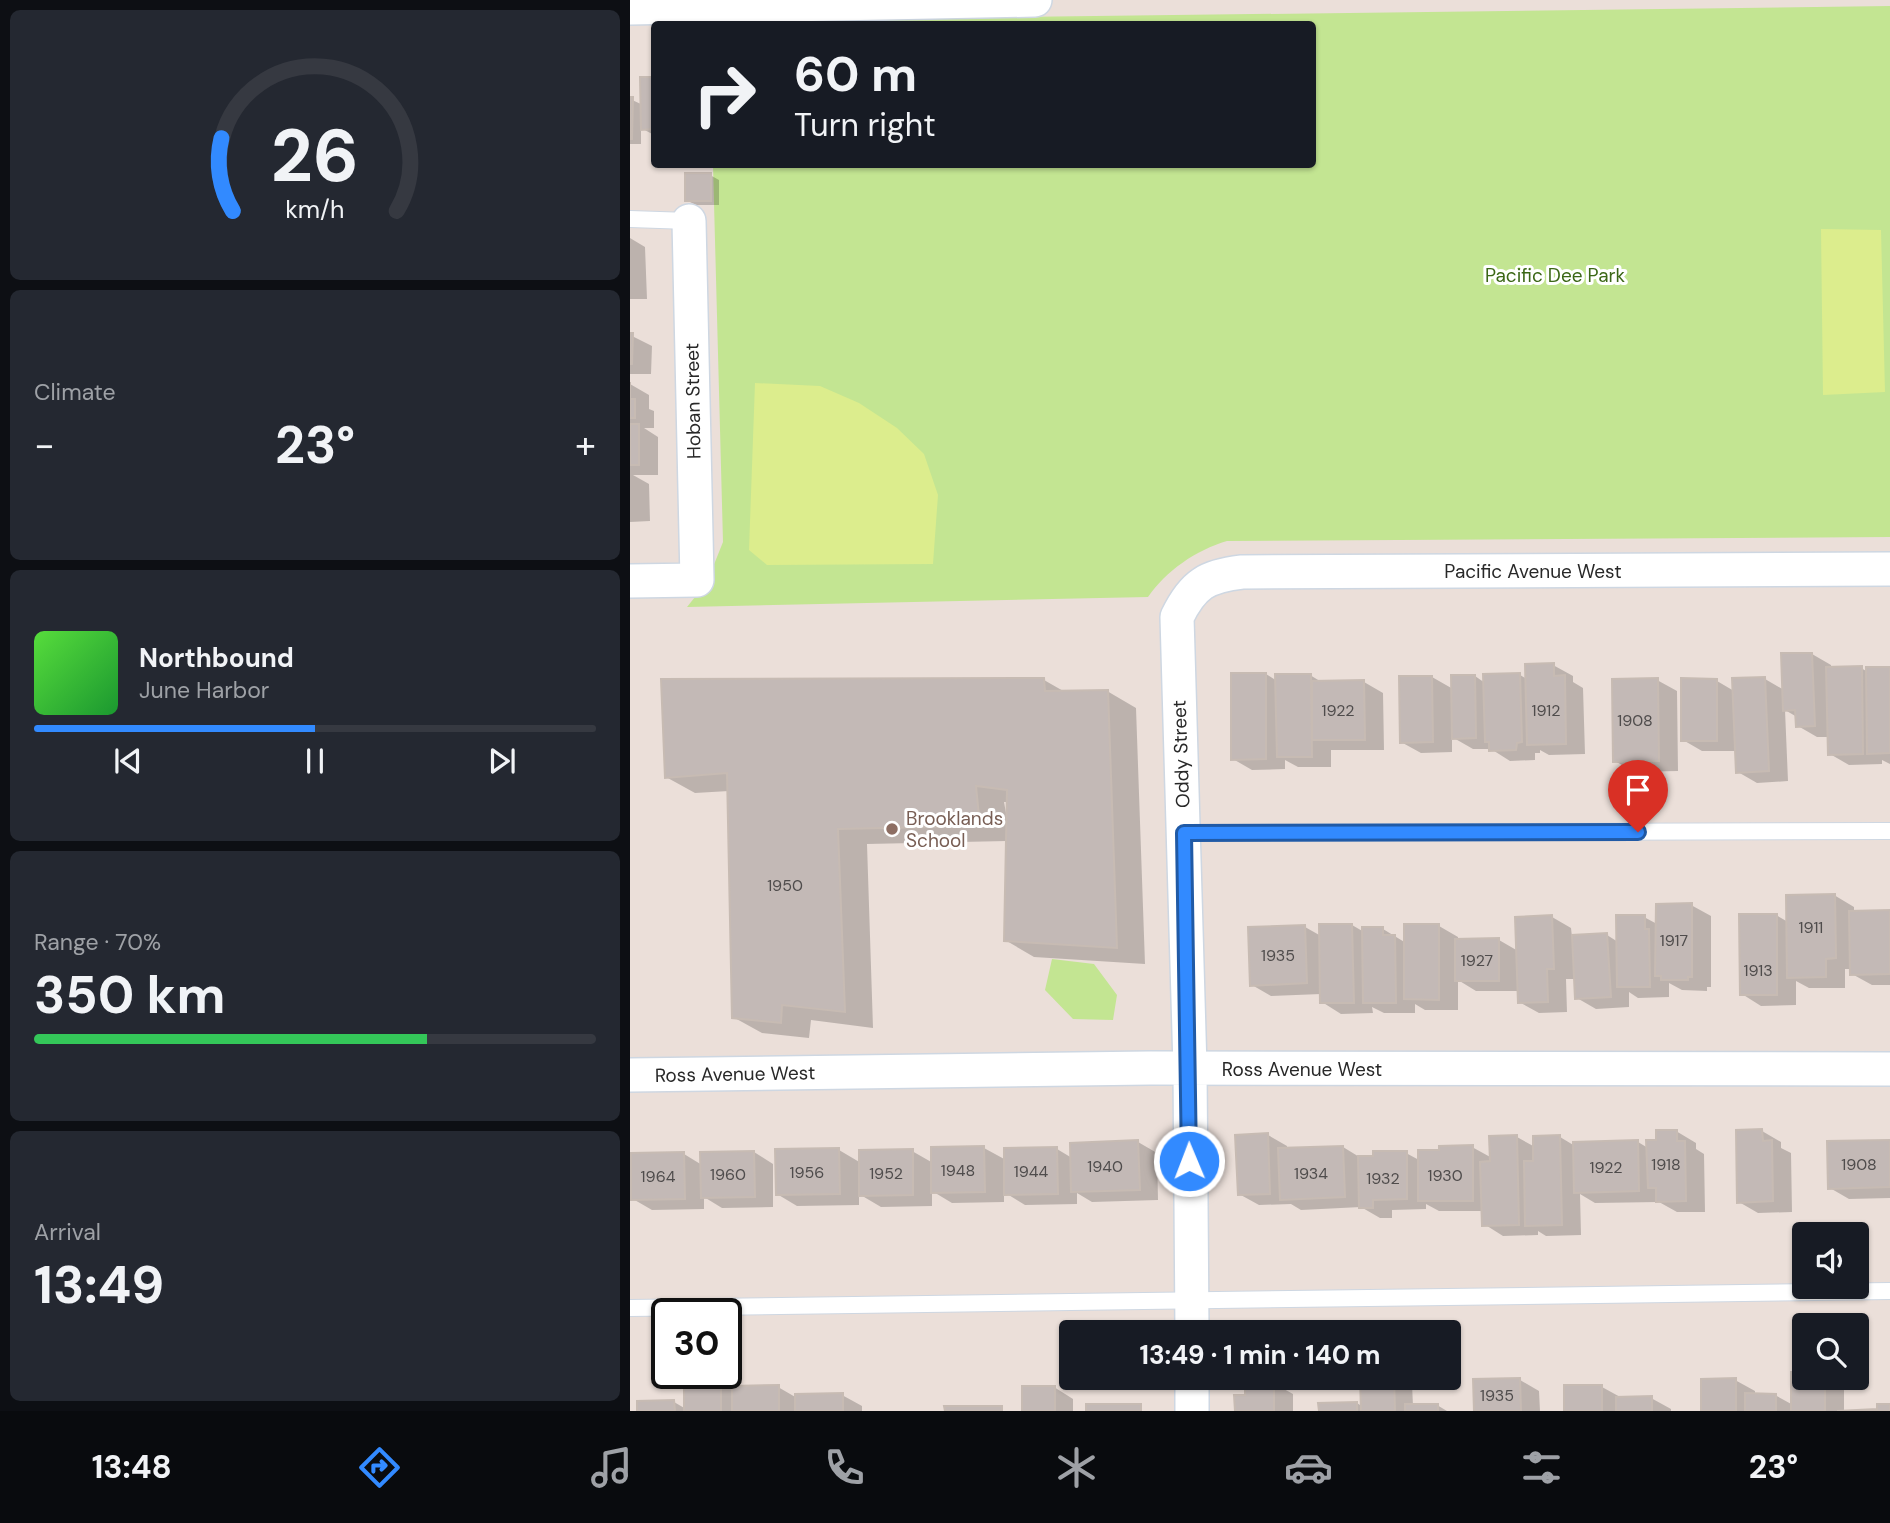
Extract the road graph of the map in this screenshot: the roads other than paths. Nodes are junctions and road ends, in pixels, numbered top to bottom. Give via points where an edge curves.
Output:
1 (1035, 0) edge
2 (630, 8) edge
3 (630, 219) edge
4 (689, 221) joint
5 (1890, 569) edge
6 (630, 581) edge
7 (1186, 599) joint
8 (1890, 831) edge
9 (1184, 833) junction
10 (1189, 1068) junction
11 (1890, 1069) edge
12 (630, 1075) edge
13 (1890, 1291) edge
14 (630, 1308) edge
15 (1192, 1316) edge
16 (1192, 1390) edge
17 (1192, 1411) edge

1 - 2 street
3 - 4 lane
4 - 6 street, Hoban Street via 697,580
5 - 7 street, Pacific Avenue West via 1242,572 1218,574 1198,585
7 - 9 street, Oddy Street via 1177,617
8 - 9 lane
9 - 10 street, Oddy Street
10 - 11 street, Ross Avenue West
10 - 12 street, Ross Avenue West
10 - 15 street, Oddy Street
13 - 15 lane
14 - 15 lane
16 - 17 street

